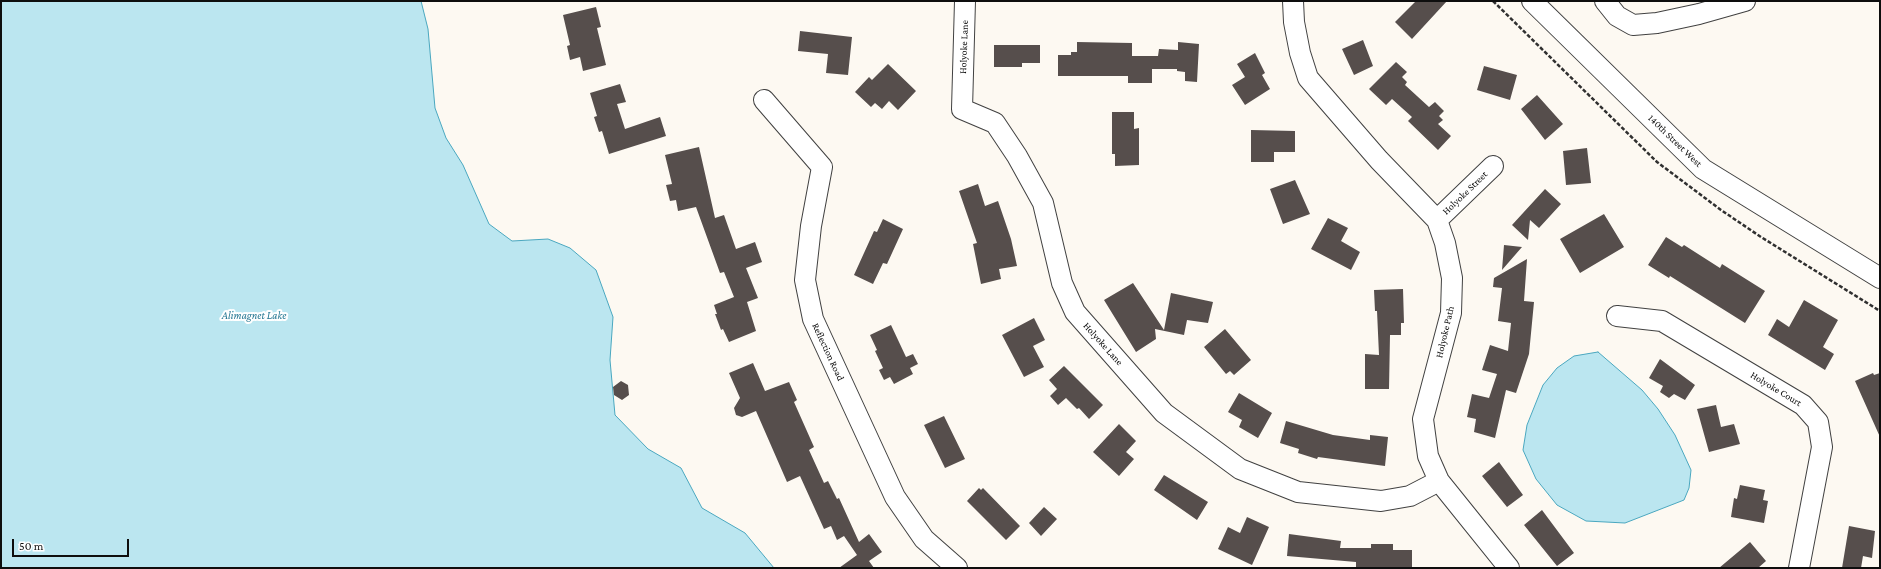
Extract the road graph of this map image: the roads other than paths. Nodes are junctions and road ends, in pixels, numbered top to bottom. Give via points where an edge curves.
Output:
1 (965, 1) edge
2 (1293, 1) edge
3 (1532, 1) edge
4 (1605, 1) edge
5 (1745, 1) edge
6 (764, 100) dead end
7 (1493, 166) dead end
8 (1437, 220) junction
9 (1880, 278) edge
10 (1616, 316) dead end
11 (1438, 481) junction
12 (957, 568) edge
13 (1509, 568) edge
14 (1799, 568) edge

1 - 11 street, Holyoke Lane via 962,109 995,123 1017,156 1042,203 1062,283 1075,312 1164,413 1240,469 1298,492 1381,501 1410,496
2 - 8 street, Holyoke Path via 1300,53 1308,78
3 - 9 street, 140th Street West via 1703,169
4 - 5 street via 1617,16 1633,25 1657,23
6 - 12 street, Reflection Road via 822,167 811,226 805,280 813,319 896,497 924,539
7 - 8 street, Holyoke Street
8 - 11 street, Holyoke Path via 1452,278 1451,313 1423,419 1428,456
10 - 14 street, Holyoke Court via 1662,322 1803,405 1818,422 1822,447
11 - 13 street, Holyoke Path

